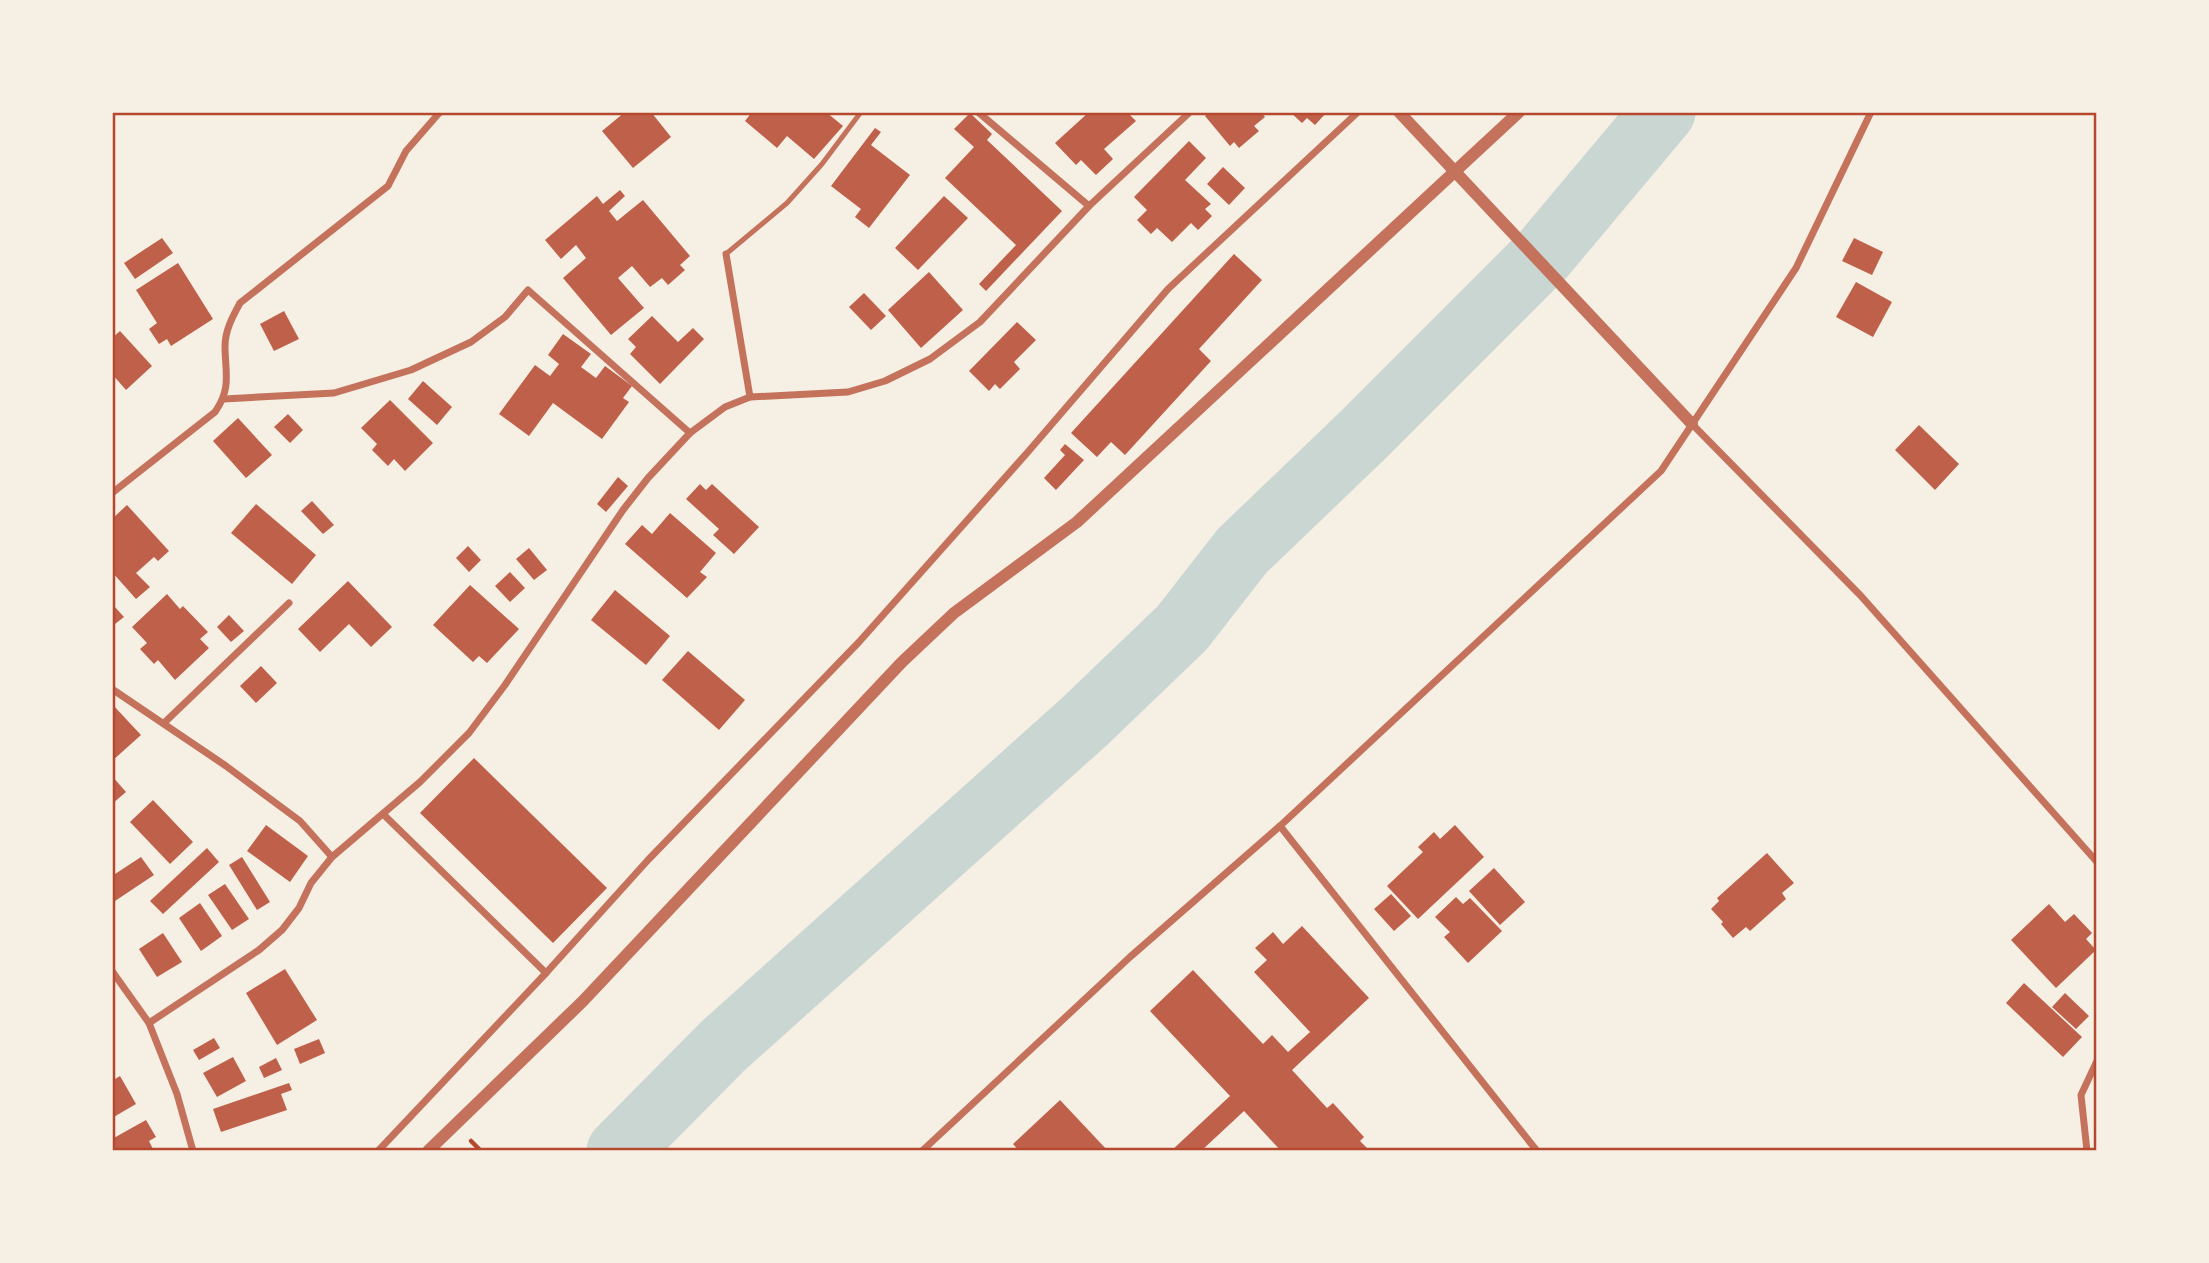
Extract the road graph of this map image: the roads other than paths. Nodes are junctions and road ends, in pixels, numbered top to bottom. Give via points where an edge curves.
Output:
1 (440, 112) edge
2 (861, 112) edge
3 (978, 112) edge
4 (1190, 112) edge
5 (1358, 112) edge
6 (1399, 112) edge
7 (1519, 112) edge
8 (1871, 112) edge
9 (1455, 172) junction
10 (1088, 206) junction
11 (726, 254) joint
12 (750, 397) junction
13 (224, 399) junction
14 (1692, 424) junction
15 (690, 433) junction
16 (112, 493) edge
17 (289, 603) dead end
18 (112, 689) edge
19 (164, 723) junction
20 (383, 814) junction
21 (1280, 826) junction
22 (332, 857) junction
23 (2097, 862) edge
24 (112, 971) edge
25 (546, 973) junction
26 (149, 1023) junction
27 (2097, 1061) edge
28 (193, 1151) edge
29 (378, 1151) edge
30 (428, 1151) edge
31 (922, 1151) edge
32 (1537, 1151) edge
33 (2087, 1151) edge

1 - 13 street via 406,151 388,186 240,303 225,343
2 - 11 lane via 787,203
3 - 10 street
4 - 10 street
5 - 25 street via 1168,289 859,642 648,860
6 - 9 street
7 - 9 street
8 - 14 street via 1796,268
9 - 14 street
9 - 30 street via 1077,522 954,613 902,662 583,1002
10 - 12 street via 980,321 930,359 885,381 848,392
11 - 12 street
12 - 15 street via 725,407
13 - 15 street via 334,393 411,370 471,342 505,317 528,290
13 - 16 street via 215,412
14 - 21 street via 1661,471
14 - 23 street via 1861,596
15 - 20 street via 623,510 469,733
17 - 19 street
18 - 19 street
19 - 22 street via 300,821
20 - 22 street
20 - 25 street
21 - 31 street via 1130,957
21 - 32 street
22 - 26 street via 282,930
24 - 26 street
25 - 29 street
26 - 28 street
27 - 33 street via 2081,1095

